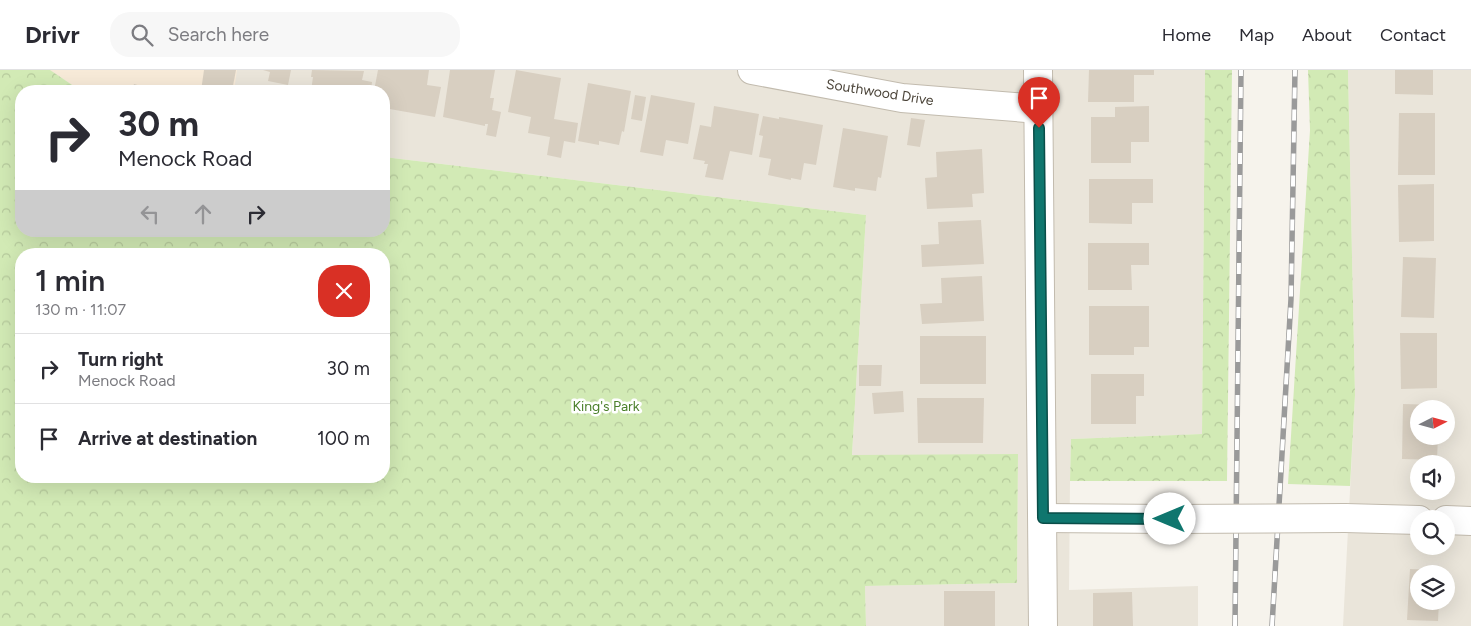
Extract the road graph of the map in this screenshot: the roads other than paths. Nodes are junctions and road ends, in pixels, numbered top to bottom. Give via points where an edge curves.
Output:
1 (752, 70) edge
2 (1038, 70) edge
3 (1039, 109) junction
4 (1043, 518) junction
5 (1410, 520) edge
6 (1455, 520) edge
7 (1471, 521) edge
8 (1042, 626) edge

1 - 3 street, Southwood Drive via 902,98
2 - 3 street
3 - 4 street
4 - 5 street, bridge
4 - 8 street
6 - 7 street

